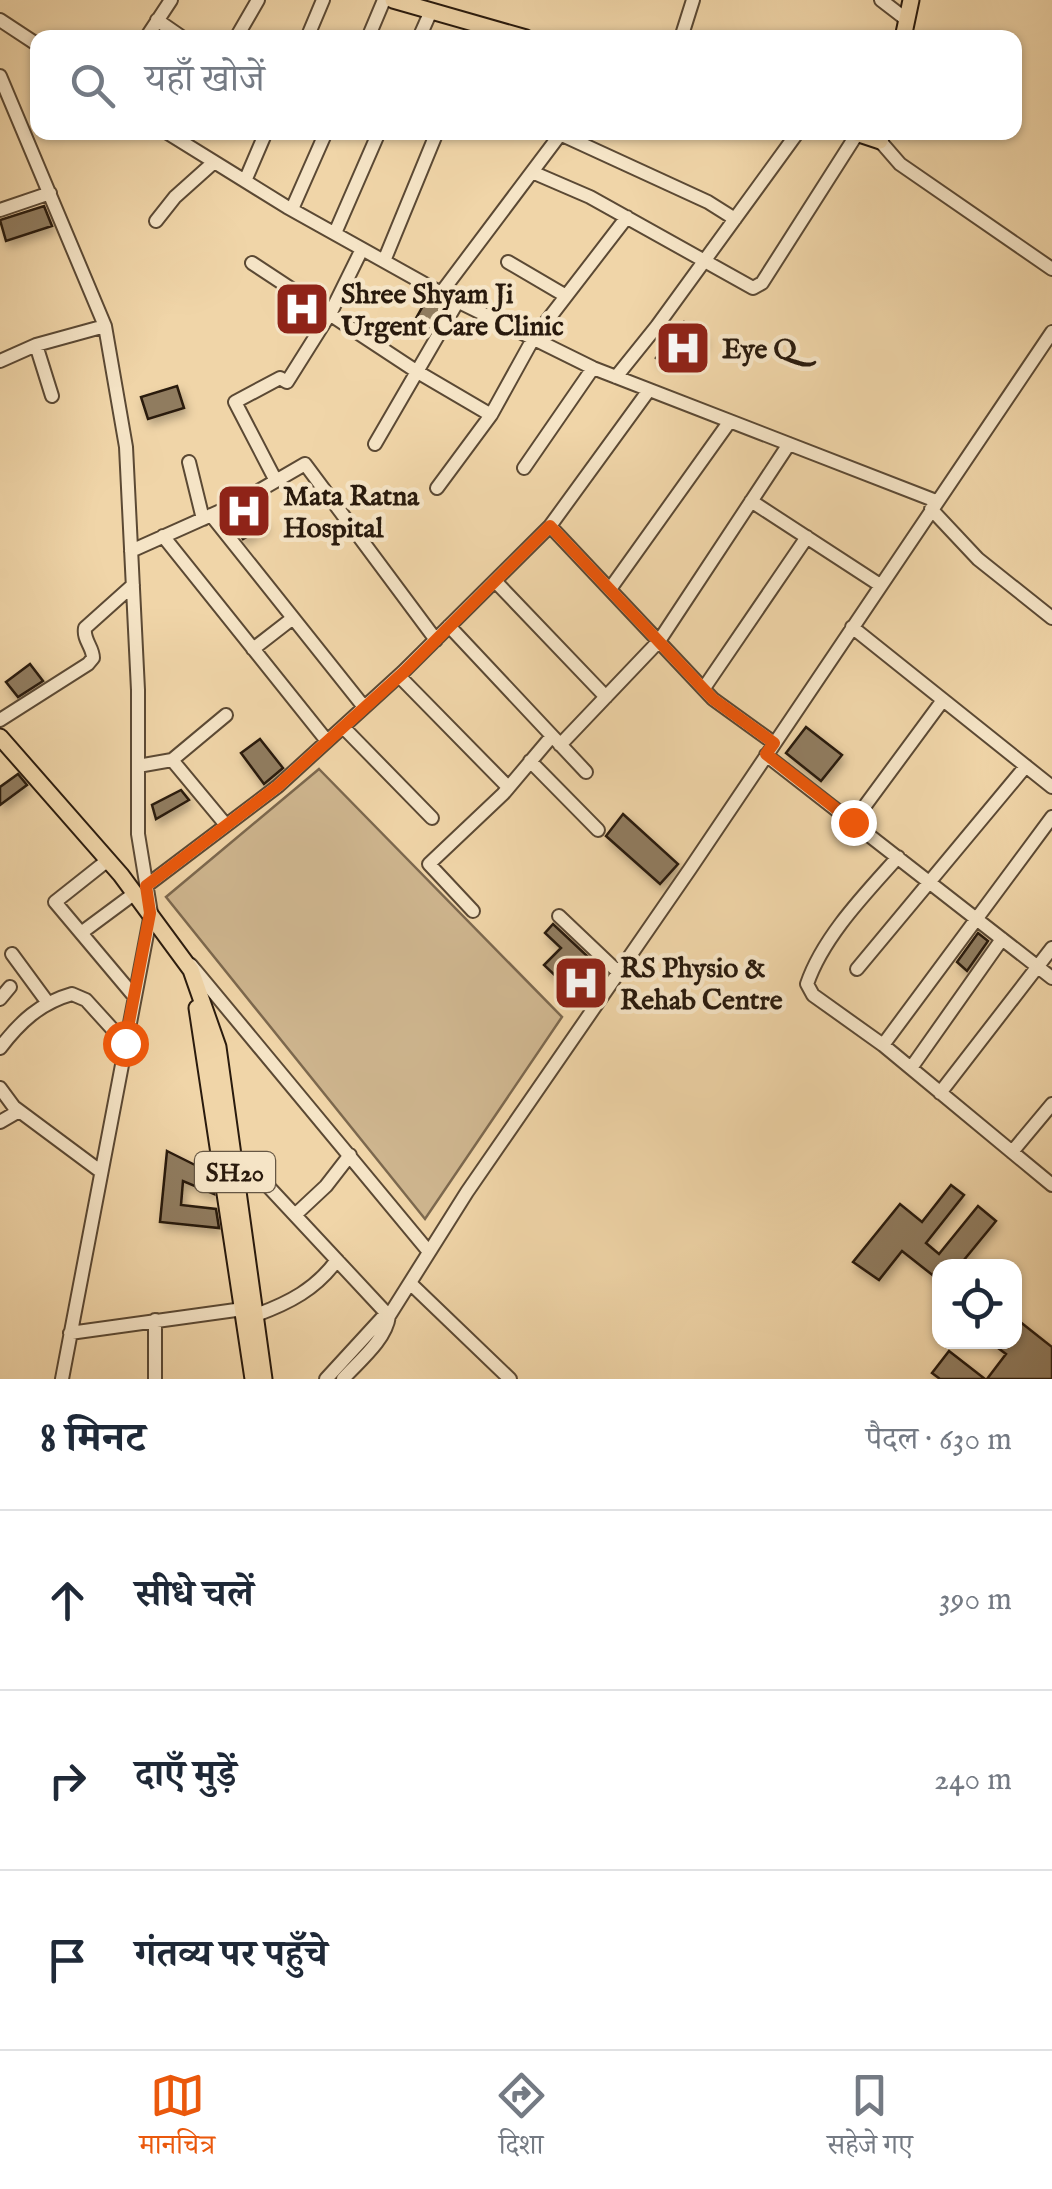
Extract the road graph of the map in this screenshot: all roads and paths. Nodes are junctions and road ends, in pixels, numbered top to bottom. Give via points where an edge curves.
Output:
1 (171, 0) edge
2 (258, 0) edge
3 (323, 0) edge
4 (384, 0) edge
5 (392, 0) edge
6 (693, 0) edge
7 (881, 0) edge
8 (911, 0) edge
9 (431, 11) junction
10 (0, 20) edge
11 (157, 20) junction
12 (907, 20) junction
13 (151, 30) edge
14 (171, 30) edge
15 (241, 30) edge
16 (310, 30) edge
17 (371, 30) edge
18 (423, 30) edge
19 (478, 30) edge
20 (684, 30) edge
21 (905, 30) edge
22 (30, 41) edge
23 (0, 76) edge
24 (183, 140) edge
25 (262, 140) edge
26 (323, 140) edge
27 (375, 140) edge
28 (434, 140) edge
29 (556, 140) edge
30 (574, 140) edge
31 (792, 140) edge
32 (851, 140) edge
33 (884, 140) edge
34 (213, 163) junction
35 (532, 172) junction
36 (244, 182) junction
37 (50, 193) junction
38 (0, 210) edge
39 (292, 210) junction
40 (627, 217) junction
41 (736, 219) junction
42 (156, 221) dead end
43 (335, 234) junction
44 (362, 249) junction
45 (706, 260) junction
46 (384, 261) junction
47 (508, 262) dead end
48 (252, 263) dead end
49 (1052, 268) edge
50 (440, 292) junction
51 (566, 296) junction
52 (458, 300) junction
53 (331, 312) junction
54 (105, 326) junction
55 (1052, 332) edge
56 (533, 339) junction
57 (36, 345) junction
58 (0, 361) edge
59 (593, 368) junction
60 (416, 371) junction
61 (616, 377) junction
62 (649, 390) junction
63 (52, 396) dead end
64 (490, 415) junction
65 (730, 421) junction
66 (375, 444) dead end
67 (789, 444) junction
68 (189, 462) dead end
69 (524, 468) dead end
70 (276, 481) junction
71 (437, 488) dead end
72 (751, 501) junction
73 (933, 505) junction
74 (207, 517) junction
75 (550, 526) junction
76 (163, 536) junction
77 (807, 537) junction
78 (131, 551) junction
79 (495, 581) junction
80 (880, 585) junction
81 (133, 586) junction
82 (610, 589) junction
83 (293, 618) junction
84 (1052, 618) edge
85 (449, 626) junction
86 (852, 627) junction
87 (436, 640) junction
88 (659, 641) junction
89 (253, 649) junction
90 (398, 676) junction
91 (704, 688) junction
92 (606, 697) junction
93 (943, 700) junction
94 (364, 707) junction
95 (226, 715) dead end
96 (0, 722) edge
97 (343, 727) junction
98 (0, 737) edge
99 (556, 740) junction
100 (327, 741) junction
101 (770, 749) junction
102 (172, 760) junction
103 (530, 761) junction
104 (138, 766) junction
105 (1026, 766) junction
106 (586, 772) dead end
107 (508, 787) junction
108 (1052, 787) edge
109 (1052, 817) edge
110 (432, 818) dead end
111 (853, 822) junction
112 (226, 825) junction
113 (598, 830) dead end
114 (898, 857) junction
115 (108, 860) junction
116 (121, 874) junction
117 (928, 881) junction
118 (141, 890) junction
119 (473, 911) dead end
120 (150, 913) junction
121 (559, 916) dead end
122 (976, 917) junction
123 (81, 933) junction
124 (1002, 939) junction
125 (1052, 948) edge
126 (180, 951) junction
127 (12, 954) dead end
128 (1038, 967) junction
129 (857, 969) dead end
130 (190, 970) junction
131 (618, 972) junction
132 (1052, 978) edge
133 (10, 988) dead end
134 (134, 996) junction
135 (0, 999) edge
136 (48, 1003) junction
137 (125, 1043) junction
138 (883, 1045) junction
139 (0, 1048) edge
140 (911, 1068) junction
141 (0, 1088) edge
142 (940, 1093) junction
143 (1052, 1104) edge
144 (19, 1111) junction
145 (0, 1122) edge
146 (1012, 1152) junction
147 (350, 1155) junction
148 (234, 1163) junction
149 (100, 1171) junction
150 (1052, 1185) edge
151 (295, 1215) junction
152 (429, 1252) junction
153 (337, 1260) junction
154 (410, 1283) junction
155 (249, 1312) junction
156 (389, 1316) junction
157 (155, 1320) junction
158 (70, 1333) junction
159 (62, 1379) edge
160 (155, 1379) edge
161 (252, 1379) edge
162 (264, 1379) edge
163 (326, 1379) edge
164 (343, 1379) edge
165 (510, 1379) edge

1 - 11 street
2 - 15 street
3 - 16 street
4 - 17 street
5 - 9 main road
6 - 20 street
7 - 12 street
8 - 12 main road
9 - 18 street
9 - 19 main road
10 - 22 street
11 - 13 street
11 - 14 street
12 - 21 main road
23 - 37 street
24 - 34 street
25 - 36 street
26 - 39 street
27 - 43 street
28 - 46 street
29 - 35 street
30 - 41 street
31 - 41 street
32 - 45 street via 762,284 753,288
33 - 49 street via 900,164
34 - 36 street
34 - 42 street
35 - 40 street
35 - 50 street
36 - 39 street
37 - 38 street
37 - 54 street
39 - 43 street
40 - 45 street
40 - 51 street
41 - 45 street
43 - 44 street
44 - 46 street
44 - 53 street
45 - 61 street
46 - 50 street
47 - 51 street
48 - 53 street
50 - 52 street
51 - 56 street
52 - 56 street
52 - 60 street
53 - 60 street
53 - 70 street via 287,382 280,378 235,402
54 - 57 street
54 - 78 street via 126,447
55 - 73 street
56 - 59 street
56 - 64 street
57 - 58 street
57 - 63 street
59 - 61 street
59 - 69 street
60 - 64 street
60 - 66 street
61 - 62 street
62 - 65 street
62 - 75 street
64 - 71 street
65 - 67 street
65 - 82 street
67 - 72 street
67 - 73 street
68 - 74 street
70 - 74 street
70 - 87 street via 306,464
72 - 77 street
72 - 88 street
73 - 80 street
73 - 84 street via 978,559
74 - 76 street
74 - 83 street
75 - 79 street
75 - 82 street
76 - 78 street
76 - 89 street
77 - 80 street
77 - 91 street
78 - 81 street
79 - 85 street
79 - 92 street
80 - 86 street
81 - 96 street via 85,628 93,651 88,664
81 - 104 street
82 - 88 street
83 - 89 street
83 - 94 street
85 - 87 street
85 - 99 street
86 - 93 street
86 - 101 street
87 - 90 street
88 - 91 street
88 - 92 street
89 - 100 street
90 - 94 street
90 - 107 street
91 - 101 street
92 - 99 street
93 - 105 street
93 - 111 street
94 - 97 street
95 - 102 street
96 - 116 main road, SH20
97 - 100 street
97 - 110 street
98 - 115 main road, SH20
99 - 103 street
99 - 106 street
100 - 112 street
101 - 111 street
101 - 131 street
102 - 104 street
102 - 112 street
103 - 107 street
103 - 113 street
104 - 118 street
105 - 108 street
105 - 117 street
107 - 119 street via 428,864
109 - 122 street
111 - 114 street
112 - 118 street
114 - 117 street
114 - 138 street via 840,926 806,984
115 - 116 main road, SH20
115 - 123 street via 56,902
116 - 118 main road, SH20
117 - 122 street
117 - 129 street
118 - 120 main road, SH20
118 - 123 street
120 - 126 main road, SH20
120 - 134 street
121 - 131 street
122 - 124 street
122 - 138 street
123 - 134 street
124 - 128 street
124 - 140 street
125 - 128 street
126 - 130 main road, SH20
126 - 147 street
127 - 136 street
128 - 132 street
128 - 142 street
130 - 148 main road, SH20 via 218,1047
130 - 155 main road, SH20
131 - 152 street
133 - 135 street
134 - 137 street
136 - 137 street via 72,994 86,1000
136 - 139 street
137 - 149 street
138 - 140 street
140 - 142 street
141 - 144 street
142 - 146 street
143 - 146 street
144 - 145 street
144 - 149 street
146 - 150 street
147 - 151 street
147 - 152 street
148 - 151 street via 251,1168
148 - 155 main road, SH20
149 - 158 street
151 - 153 street
152 - 154 street
153 - 155 street via 298,1297
153 - 156 street
154 - 156 street
154 - 165 street
155 - 157 street
155 - 161 main road, SH20
155 - 162 main road, SH20
156 - 163 street
156 - 164 street
157 - 158 street
157 - 160 street
158 - 159 street

